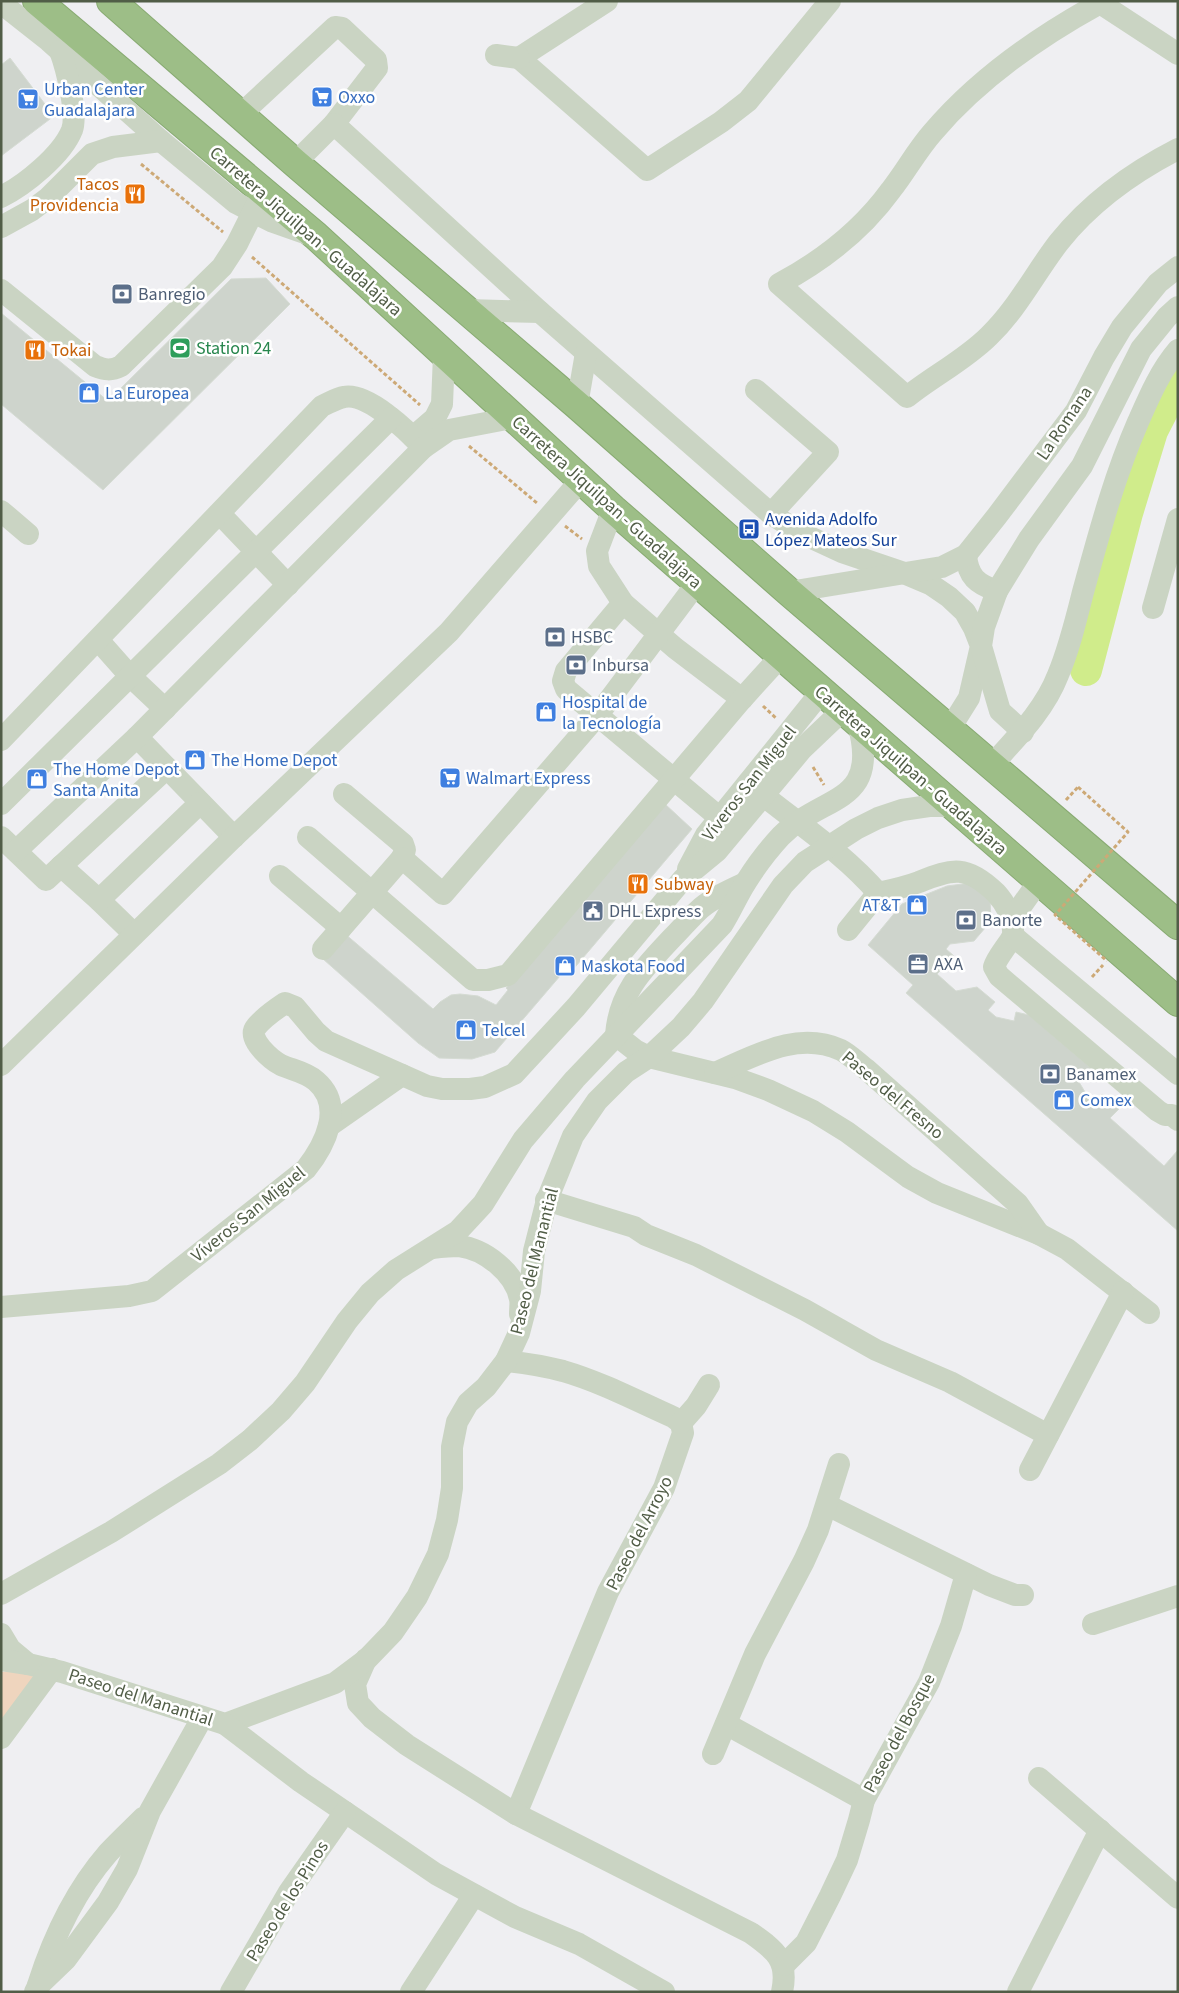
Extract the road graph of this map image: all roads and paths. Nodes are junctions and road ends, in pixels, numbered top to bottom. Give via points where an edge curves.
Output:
1 (37, 1) edge
2 (111, 1) edge
3 (607, 1) edge
4 (830, 1) edge
5 (1099, 2) edge
6 (1, 3) edge
7 (59, 50) junction
8 (1178, 54) edge
9 (496, 55) dead end
10 (519, 58) junction
11 (240, 115) junction
12 (334, 124) junction
13 (161, 141) junction
14 (1178, 148) edge
15 (295, 163) junction
16 (9, 193) edge
17 (258, 202) junction
18 (32, 210) junction
19 (1, 227) edge
20 (1178, 267) edge
21 (1, 290) edge
22 (1178, 307) edge
23 (467, 310) junction
24 (540, 312) junction
25 (1178, 350) edge
26 (586, 352) junction
27 (444, 355) junction
28 (756, 390) dead end
29 (577, 405) junction
30 (392, 418) junction
31 (512, 418) junction
32 (418, 442) junction
33 (581, 480) junction
34 (613, 509) junction
35 (1, 511) edge
36 (220, 514) junction
37 (771, 514) junction
38 (1178, 519) edge
39 (28, 534) dead end
40 (257, 552) junction
41 (966, 555) junction
42 (904, 573) junction
43 (288, 585) junction
44 (702, 587) junction
45 (997, 591) junction
46 (789, 592) junction
47 (623, 603) junction
48 (1153, 608) dead end
49 (663, 637) junction
50 (99, 641) junction
51 (980, 646) junction
52 (782, 656) junction
53 (130, 676) junction
54 (822, 692) junction
55 (742, 700) junction
56 (165, 709) junction
57 (597, 716) junction
58 (851, 717) junction
59 (949, 730) junction
60 (1023, 732) junction
61 (137, 737) junction
62 (1, 740) edge
63 (991, 766) junction
64 (167, 768) junction
65 (673, 781) junction
66 (1078, 787) dead end
67 (756, 790) junction
68 (4, 794) edge
69 (344, 794) dead end
70 (200, 803) junction
71 (952, 806) junction
72 (720, 818) junction
73 (797, 821) junction
74 (234, 837) junction
75 (308, 837) dead end
76 (9, 844) edge
77 (828, 845) junction
78 (402, 858) junction
79 (61, 866) junction
80 (280, 876) dead end
81 (683, 879) junction
82 (1039, 881) junction
83 (372, 892) junction
84 (878, 893) junction
85 (99, 900) junction
86 (1178, 925) edge
87 (341, 928) junction
88 (1012, 928) junction
89 (848, 930) dead end
90 (134, 934) junction
91 (323, 949) dead end
92 (1107, 961) dead end
93 (1178, 1002) edge
94 (616, 1035) junction
95 (648, 1057) junction
96 (1, 1065) edge
97 (715, 1073) junction
98 (1178, 1074) edge
99 (402, 1075) junction
100 (1176, 1114) edge
101 (329, 1126) junction
102 (546, 1200) junction
103 (1039, 1234) junction
104 (431, 1248) junction
105 (1123, 1292) junction
106 (1, 1307) edge
107 (1149, 1312) dead end
108 (519, 1333) junction
109 (506, 1361) junction
110 (709, 1385) dead end
111 (681, 1423) junction
112 (1048, 1435) junction
113 (839, 1464) dead end
114 (1030, 1470) dead end
115 (827, 1505) junction
116 (966, 1574) junction
117 (8, 1591) edge
118 (1023, 1595) dead end
119 (1178, 1596) edge
120 (1, 1609) edge
121 (1093, 1624) dead end
122 (1, 1634) edge
123 (367, 1659) junction
124 (1, 1660) edge
125 (28, 1664) junction
126 (52, 1669) junction
127 (202, 1718) junction
128 (225, 1724) junction
129 (726, 1724) junction
130 (1, 1738) edge
131 (713, 1754) dead end
132 (1039, 1778) dead end
133 (864, 1800) junction
134 (344, 1812) junction
135 (516, 1814) junction
136 (1100, 1830) junction
137 (474, 1895) junction
138 (1178, 1898) edge
139 (784, 1965) junction
140 (36, 1989) edge
141 (231, 1992) edge
142 (411, 1992) edge
143 (664, 1992) edge
144 (782, 1992) edge
145 (1018, 1992) edge

1 - 17 highway, Carretera Jiquilpan - Guadalajara
2 - 11 highway
3 - 10 street
4 - 10 street via 748,101 646,178
5 - 8 street
5 - 14 street via 1056,27 1003,65 933,132 869,216 826,255 779,284 907,397 989,336 1008,316 1060,241 1104,197 1129,176
6 - 7 street
7 - 13 street
7 - 16 street via 72,98 73,129 52,159
9 - 10 street
11 - 12 street via 335,28 342,28 376,60 377,68
11 - 15 highway
12 - 15 street
12 - 24 street
13 - 17 street via 236,203
13 - 18 street via 113,147 92,154
15 - 23 highway
16 - 18 street
17 - 21 street via 222,267 121,366 112,371 95,366
17 - 27 highway, Carretera Jiquilpan - Guadalajara via 316,236
18 - 19 street
20 - 41 street, La Romana via 1158,283 1122,328 1076,411
22 - 45 street, La Romana via 1141,348 1082,466 1029,539
23 - 24 street
23 - 29 highway
24 - 26 street
25 - 60 street via 1166,364 1127,448 1058,676
26 - 29 street
26 - 37 street
27 - 31 highway, Carretera Jiquilpan - Guadalajara
27 - 32 street via 442,404
28 - 37 street via 828,452
29 - 46 highway
30 - 32 street
30 - 36 street via 367,401 344,396 322,406
30 - 40 street
31 - 32 street via 449,430
31 - 33 highway, Carretera Jiquilpan - Guadalajara
32 - 43 street
33 - 34 highway, Carretera Jiquilpan - Guadalajara
33 - 74 street via 449,632
34 - 44 highway, Carretera Jiquilpan - Guadalajara
34 - 47 street via 597,551 600,566
35 - 39 street
36 - 40 street
36 - 50 street
37 - 42 street via 801,533 842,552
38 - 48 street
40 - 43 street
40 - 53 street
41 - 42 street, La Romana via 942,567
41 - 45 street via 967,567 974,578
42 - 46 street, La Romana
42 - 51 street via 930,584 965,612
43 - 56 street
44 - 49 street
44 - 52 highway, Carretera Jiquilpan - Guadalajara
45 - 51 street, La Romana
46 - 59 highway
47 - 49 street
47 - 57 street via 566,670 563,681 566,689
49 - 55 street
49 - 57 street
50 - 53 street
50 - 62 street
51 - 59 street, La Romana via 969,698
51 - 60 street via 1000,711
52 - 54 highway, Carretera Jiquilpan - Guadalajara
52 - 55 street
53 - 56 street
53 - 68 street
54 - 58 highway, Carretera Jiquilpan - Guadalajara
54 - 67 street, Víveros San Miguel
55 - 65 street
56 - 61 street
57 - 65 street
57 - 78 street via 443,894
58 - 67 street, Víveros San Miguel via 802,749
58 - 71 highway, Carretera Jiquilpan - Guadalajara
58 - 73 street via 862,737 863,759 856,782 835,801
59 - 63 highway
60 - 63 street
61 - 64 street
61 - 76 street
63 - 86 highway
64 - 70 street
64 - 79 street
65 - 72 street
65 - 83 street via 508,974 488,980 473,980
66 - 92 path, bridge via 1128,832 1055,916
67 - 72 street, Víveros San Miguel
67 - 73 street
67 - 81 street, Víveros San Miguel via 717,851
69 - 78 street via 404,844
70 - 74 street
70 - 85 street
71 - 77 street, Paseo del Manantial via 902,810 856,828
71 - 82 highway, Carretera Jiquilpan - Guadalajara
72 - 81 street, Víveros San Miguel via 706,835
73 - 77 street
73 - 94 street via 763,857 722,925
74 - 90 street
75 - 83 street
76 - 79 street via 46,880
77 - 84 street
77 - 95 street, Paseo del Manantial via 792,874 703,1001 681,1027
78 - 83 street
79 - 85 street
80 - 87 street
81 - 99 street, Víveros San Miguel via 576,1007 514,1074 485,1087 456,1089 428,1086
82 - 88 street
82 - 93 highway, Carretera Jiquilpan - Guadalajara
83 - 87 street
84 - 88 street via 940,873 969,873 987,884 1003,900
84 - 89 street
85 - 90 street
87 - 91 street
88 - 98 street
88 - 100 street via 994,967 999,976 1158,1111 1165,1116
90 - 96 street
94 - 95 street, Paseo del Fresno
94 - 104 street via 523,1140 484,1204 458,1231
95 - 97 street, Paseo del Fresno
95 - 102 street, Paseo del Manantial via 626,1072 597,1101 573,1136
97 - 103 street, Paseo del Fresno via 768,1090 812,1111 847,1132 908,1177 937,1193
97 - 103 street, Paseo del Fresno via 779,1045 801,1042 841,1050 1018,1204
99 - 101 street
99 - 101 street, Víveros San Miguel via 326,1041 295,1007 284,1004 255,1028 254,1035 258,1044 277,1062 316,1081 324,1090 332,1114
101 - 106 street, Víveros San Miguel via 320,1150 297,1177 152,1291 129,1296
102 - 108 street, Paseo del Manantial
102 - 112 street via 634,1227 648,1225 721,1253 759,1273 805,1310 876,1350 950,1382
103 - 105 street, Paseo del Fresno via 1067,1249
104 - 108 street via 460,1246 482,1254 500,1266 513,1279 521,1299
104 - 117 street via 396,1270 370,1294 347,1321 305,1383 250,1440 219,1464 111,1532
105 - 107 street, Paseo del Fresno
105 - 112 street
108 - 109 street, Paseo del Manantial
109 - 111 street via 563,1371
109 - 123 street, Paseo del Manantial via 486,1387 468,1403 457,1422 452,1447 452,1488 438,1554 417,1597 392,1632
110 - 111 street
111 - 135 street, Paseo del Arroyo via 683,1434 664,1488 608,1592
112 - 114 street
113 - 115 street
115 - 116 street
115 - 129 street via 804,1561 755,1654
116 - 118 street via 1003,1591
116 - 133 street, Paseo del Bosque via 954,1618 929,1682
117 - 120 street
119 - 121 street
122 - 125 street via 10,1649
123 - 128 street, Paseo del Manantial via 334,1682
123 - 135 street via 355,1684 358,1703 372,1718 407,1745
124 - 125 street, Paseo del Manantial
125 - 126 street, Paseo del Manantial
126 - 127 street, Paseo del Manantial
126 - 130 street
127 - 128 street, Paseo del Manantial
127 - 140 street via 150,1812 127,1869 108,1902 66,1959
128 - 134 street
129 - 131 street
129 - 133 street
132 - 136 street
133 - 139 street, Paseo del Bosque via 847,1860 826,1904 806,1943
134 - 137 street via 436,1874
134 - 141 street, Paseo de los Pinos via 289,1892
135 - 139 street via 751,1934 777,1954
136 - 138 street
136 - 145 street
137 - 142 street
137 - 143 street via 514,1917 580,1944
139 - 144 street

